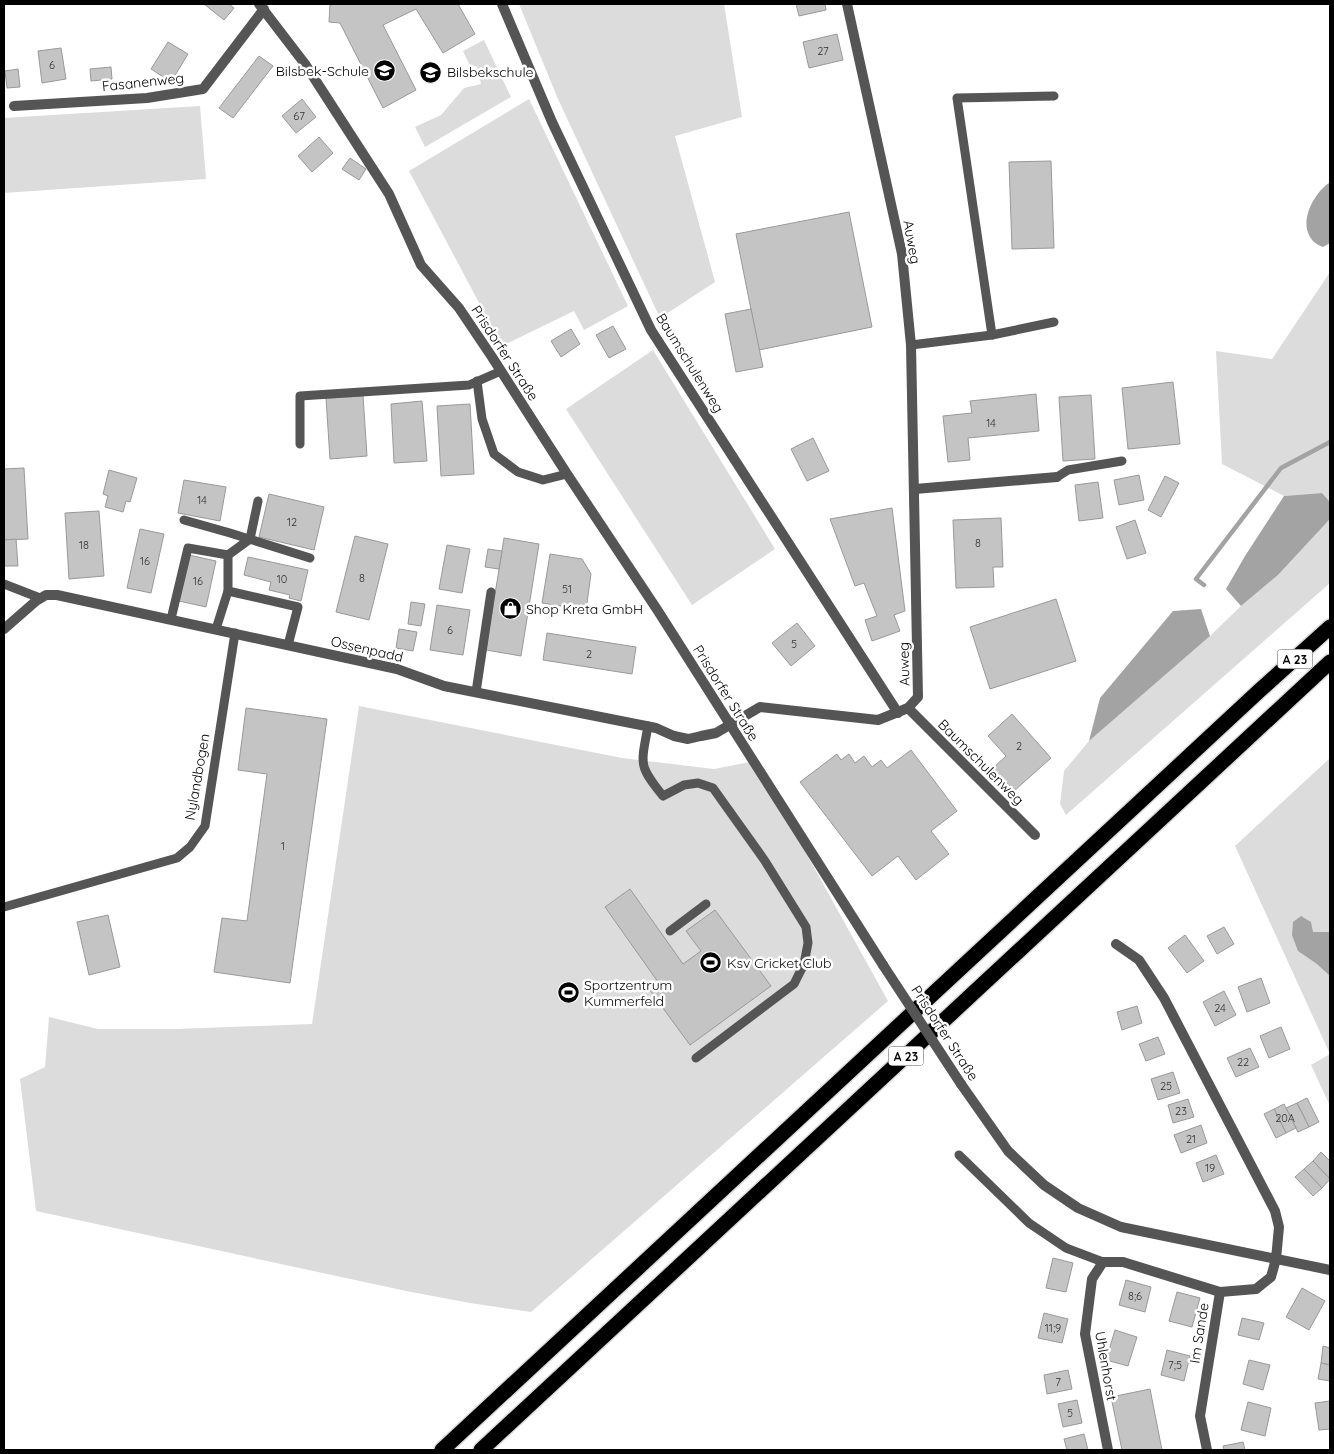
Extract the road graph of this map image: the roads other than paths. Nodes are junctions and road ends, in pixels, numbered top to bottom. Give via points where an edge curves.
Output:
1 (502, 4) edge
2 (847, 4) edge
3 (262, 6) edge
4 (1054, 96) dead end
5 (14, 106) dead end
6 (1054, 322) dead end
7 (992, 335) junction
8 (911, 345) junction
9 (501, 372) junction
10 (477, 381) junction
11 (300, 444) dead end
12 (1122, 461) dead end
13 (566, 474) junction
14 (1056, 477) joint
15 (915, 489) junction
16 (258, 501) dead end
17 (184, 520) dead end
18 (250, 539) junction
19 (228, 556) junction
20 (310, 558) dead end
21 (4, 584) edge
22 (228, 590) junction
23 (492, 592) dead end
24 (40, 598) junction
25 (171, 619) junction
26 (1330, 627) edge
27 (4, 629) edge
28 (216, 629) junction
29 (235, 633) junction
30 (288, 645) junction
31 (1330, 662) edge
32 (476, 692) junction
33 (903, 710) junction
34 (729, 724) junction
35 (648, 726) junction
36 (1034, 835) dead end
37 (706, 904) dead end
38 (4, 907) edge
39 (670, 931) dead end
40 (1116, 944) dead end
41 (696, 1058) dead end
42 (960, 1155) dead end
43 (1276, 1259) junction
44 (1104, 1262) junction
45 (1330, 1270) edge
46 (1220, 1292) junction
47 (442, 1450) edge
48 (482, 1450) edge
49 (1108, 1450) edge
50 (1208, 1450) edge

1 - 33 street, Baumschulenweg via 552,122 651,330
2 - 8 street, Auweg via 902,254
3 - 5 street, Fasanenweg via 202,89 147,98
3 - 9 street, Prisdorfer Straße via 305,64 388,194 422,265 459,308
4 - 7 lane via 957,98
6 - 7 lane
7 - 8 lane
8 - 15 street, Auweg
9 - 10 lane
9 - 13 street, Prisdorfer Straße
10 - 11 lane via 300,396
10 - 13 lane via 482,420 494,454 518,472 543,480
12 - 14 lane via 1068,470
13 - 34 street, Prisdorfer Straße
14 - 15 street
15 - 33 street, Auweg via 918,697
16 - 18 lane
17 - 18 lane
18 - 19 lane
18 - 20 lane
19 - 22 lane
19 - 25 lane via 188,548
21 - 24 lane
22 - 28 lane
22 - 30 lane via 298,607
23 - 32 lane
24 - 25 street, Ossenpadd via 57,595
24 - 27 street
25 - 28 street, Ossenpadd
26 - 47 highway, A 23
28 - 29 street, Ossenpadd
29 - 30 street, Ossenpadd
29 - 38 lane, Nylandbogen via 204,826 190,847 177,858
30 - 32 street, Ossenpadd via 397,669 444,686
31 - 48 highway, A 23
32 - 35 street, Ossenpadd
33 - 34 street via 878,720 760,708
33 - 36 street, Baumschulenweg
34 - 35 street, Ossenpadd via 716,732 688,739
34 - 43 street, Prisdorfer Straße, bridge via 883,965 1008,1151 1044,1185 1078,1208 1121,1227
35 - 41 lane via 642,761 650,780 663,796 684,785 698,783 713,788 765,861 806,927 808,943 804,964 794,984
37 - 39 lane
40 - 43 street via 1139,960 1164,998 1275,1211 1279,1227
42 - 44 lane via 1029,1223 1066,1248
43 - 45 street, Prisdorfer Straße
43 - 46 street, Im Sande via 1270,1278 1256,1290
44 - 46 street via 1123,1262
44 - 49 street, Uhlenhorst via 1092,1279 1085,1334
46 - 50 street, Im Sande via 1200,1416

